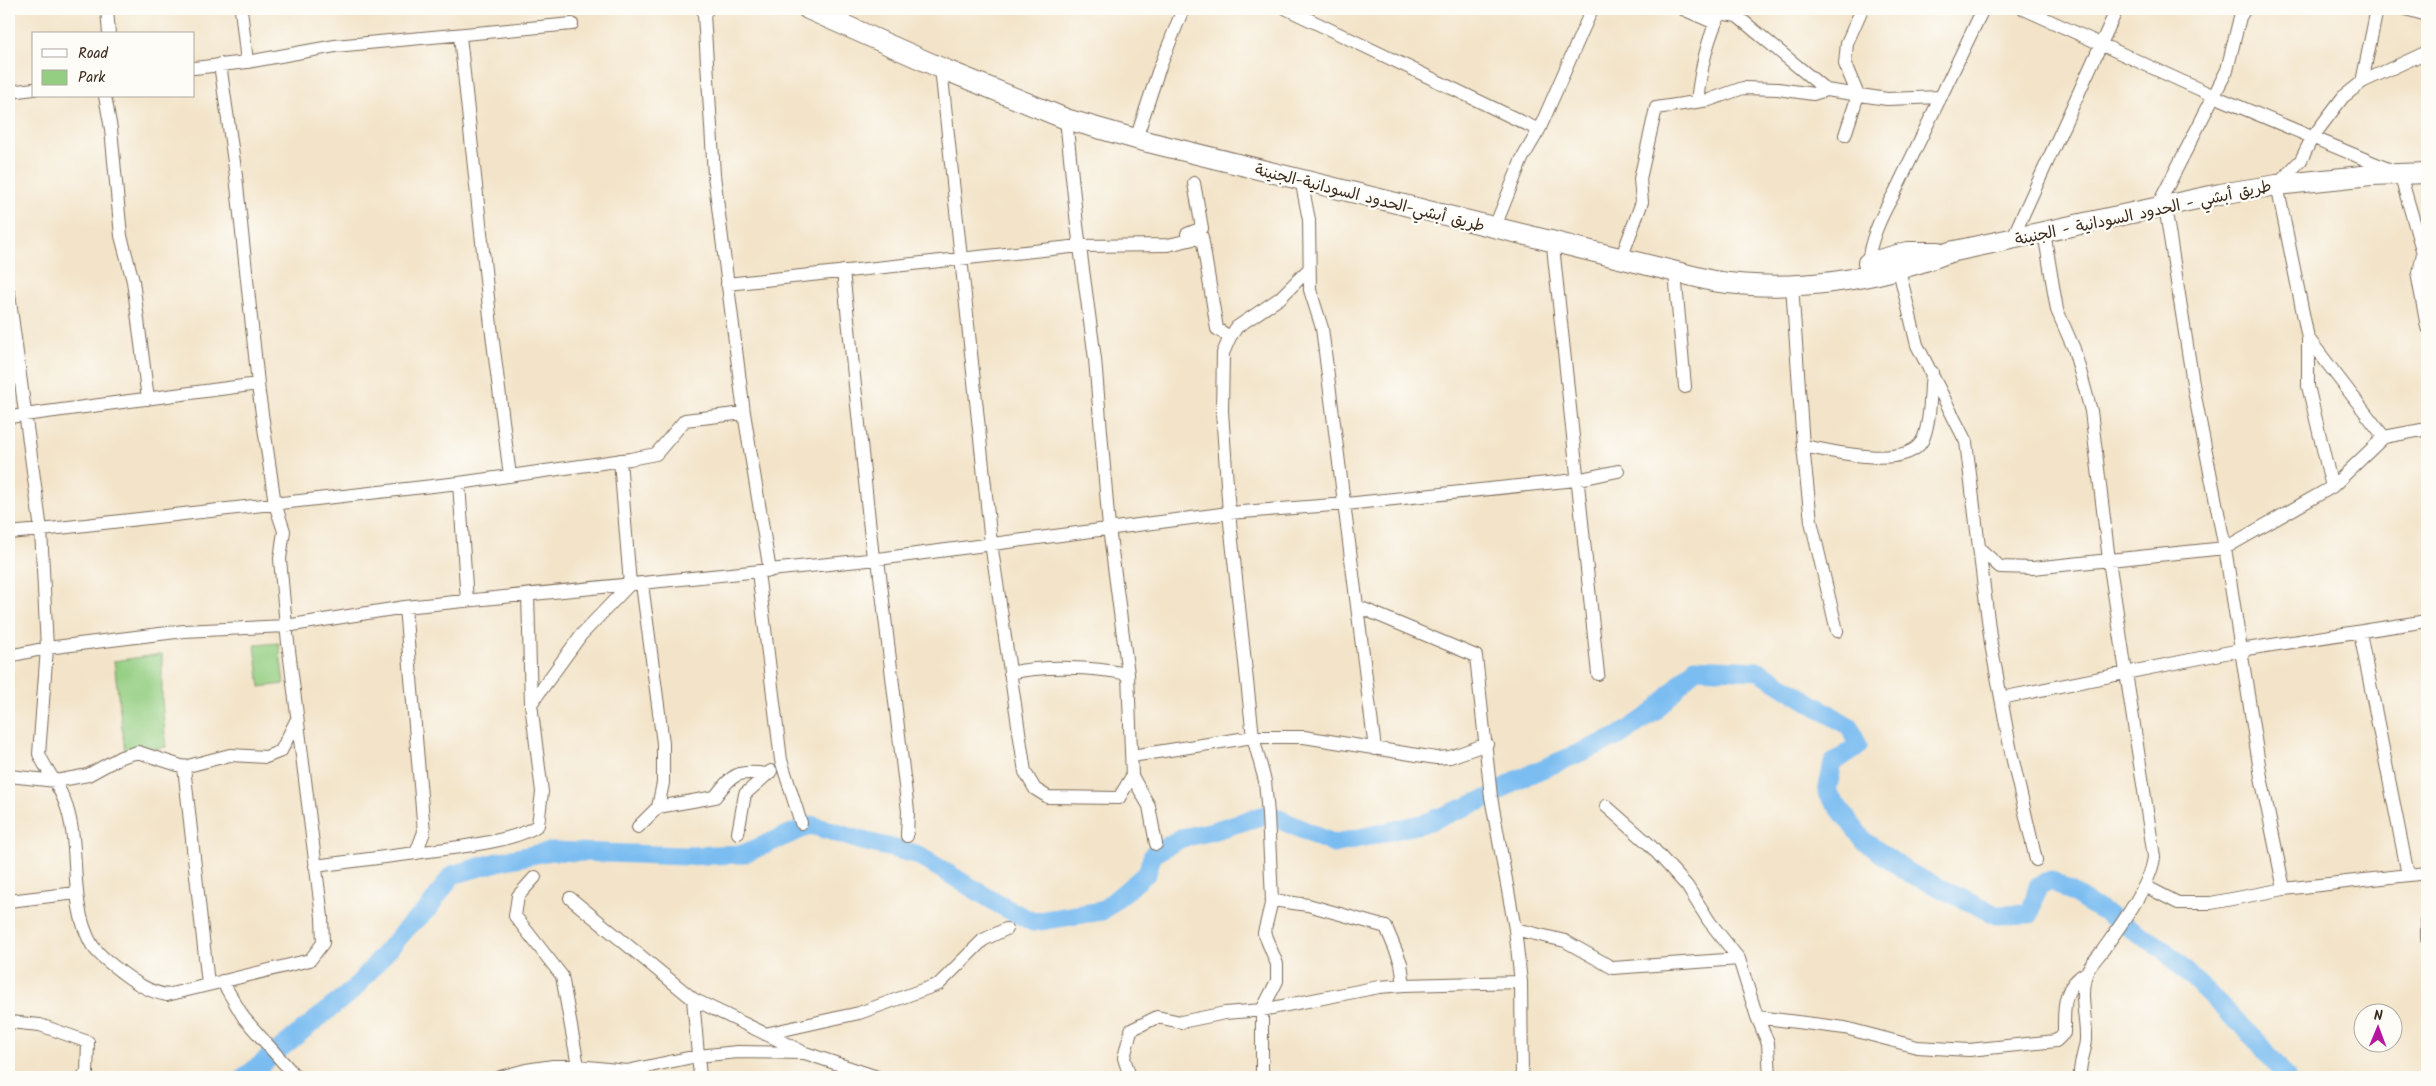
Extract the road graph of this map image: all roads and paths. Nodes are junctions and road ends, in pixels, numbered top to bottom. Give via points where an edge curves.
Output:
1 (107, 9) edge
2 (241, 9) edge
3 (708, 9) edge
4 (808, 9) edge
5 (832, 9) edge
6 (1183, 9) edge
7 (1287, 9) edge
8 (1592, 9) edge
9 (1683, 9) edge
10 (1862, 9) edge
11 (1983, 9) edge
12 (2024, 9) edge
13 (2117, 9) edge
14 (2245, 9) edge
15 (2377, 9) edge
16 (2406, 9) edge
17 (1719, 15) edge
18 (2427, 16) edge
19 (572, 24) dead end
20 (109, 32) edge
21 (460, 36) junction
22 (2100, 43) junction
23 (2427, 52) edge
24 (247, 62) junction
25 (220, 64) junction
26 (195, 68) edge
27 (941, 68) junction
28 (2362, 82) junction
29 (32, 88) edge
30 (1826, 90) junction
31 (9, 92) edge
32 (1858, 94) junction
33 (1022, 96) junction
34 (2214, 96) junction
35 (1941, 97) junction
36 (105, 98) edge
37 (1697, 101) junction
38 (1066, 119) junction
39 (1539, 130) junction
40 (1137, 134) junction
41 (1845, 135) dead end
42 (2312, 138) junction
43 (1223, 155) junction
44 (2427, 173) edge
45 (2400, 174) junction
46 (1301, 179) junction
47 (1194, 183) dead end
48 (2277, 185) junction
49 (2161, 207) junction
50 (1498, 219) junction
51 (2044, 232) junction
52 (1552, 236) junction
53 (2012, 239) junction
54 (1129, 245) junction
55 (1080, 246) junction
56 (1625, 248) junction
57 (1950, 252) junction
58 (960, 258) junction
59 (1308, 269) junction
60 (1868, 270) junction
61 (1899, 270) junction
62 (843, 271) junction
63 (1674, 272) junction
64 (1791, 281) junction
65 (727, 284) junction
66 (9, 294) edge
67 (2427, 327) edge
68 (1230, 337) junction
69 (2308, 338) junction
70 (1932, 372) junction
71 (258, 384) junction
72 (1685, 387) dead end
73 (148, 399) junction
74 (744, 413) junction
75 (25, 415) junction
76 (9, 417) edge
77 (2427, 429) edge
78 (2384, 437) junction
79 (1803, 446) junction
80 (620, 460) junction
81 (1618, 471) dead end
82 (510, 476) junction
83 (1576, 480) junction
84 (459, 483) junction
85 (2332, 487) junction
86 (275, 504) junction
87 (1346, 504) junction
88 (1229, 514) junction
89 (1109, 528) junction
90 (41, 530) junction
91 (9, 533) edge
92 (991, 543) junction
93 (2225, 548) junction
94 (1980, 549) junction
95 (875, 558) junction
96 (2109, 560) junction
97 (764, 571) junction
98 (636, 584) junction
99 (528, 595) junction
100 (466, 601) junction
101 (405, 607) junction
102 (1359, 607) junction
103 (2427, 621) edge
104 (286, 626) junction
105 (1837, 631) dead end
106 (2360, 633) junction
107 (47, 648) junction
108 (2240, 650) junction
109 (9, 656) edge
110 (1010, 673) junction
111 (1128, 674) junction
112 (1598, 674) dead end
113 (2126, 674) junction
114 (2001, 698) junction
115 (530, 704) junction
116 (298, 719) junction
117 (1253, 737) junction
118 (1487, 744) junction
119 (1375, 748) junction
120 (1138, 755) dead end
121 (781, 760) junction
122 (184, 767) junction
123 (768, 774) junction
124 (9, 776) edge
125 (1132, 776) junction
126 (56, 781) junction
127 (1606, 806) dead end
128 (658, 807) junction
129 (801, 822) dead end
130 (638, 827) dead end
131 (738, 833) dead end
132 (907, 836) dead end
133 (1156, 844) dead end
134 (416, 853) junction
135 (2036, 860) dead end
136 (315, 866) junction
137 (2427, 873) edge
138 (2408, 875) junction
139 (535, 877) dead end
140 (2144, 886) junction
141 (2284, 889) junction
142 (76, 893) junction
143 (570, 898) dead end
144 (1272, 900) junction
145 (9, 901) edge
146 (2427, 920) edge
147 (1006, 929) dead end
148 (1515, 929) junction
149 (2427, 939) edge
150 (1739, 959) junction
151 (2087, 972) junction
152 (222, 981) junction
153 (1521, 982) junction
154 (208, 984) junction
155 (1404, 984) junction
156 (693, 999) junction
157 (1262, 1010) junction
158 (1757, 1017) junction
159 (9, 1022) edge
160 (765, 1034) junction
161 (805, 1053) junction
162 (697, 1056) junction
163 (578, 1066) junction
164 (82, 1077) edge
165 (296, 1077) edge
166 (500, 1077) edge
167 (700, 1077) edge
168 (877, 1077) edge
169 (1130, 1077) edge
170 (1262, 1077) edge
171 (1522, 1077) edge
172 (1770, 1077) edge
173 (2080, 1077) edge

1 - 20 street
2 - 24 street
3 - 65 street via 704,14 714,175
4 - 27 highway, طريق أبشي-الحدود السودانية-الجنينة
5 - 33 highway
6 - 40 street
7 - 39 street
8 - 39 street
9 - 17 street
10 - 32 street via 1847,43 1845,64
11 - 35 street
12 - 22 street
13 - 22 street
14 - 34 street via 2240,17 2227,70
15 - 28 street
16 - 18 street
17 - 30 street via 1737,16
17 - 37 street via 1702,61
19 - 21 street
21 - 24 street via 335,46
21 - 82 street
22 - 34 street
22 - 53 street
23 - 28 street
24 - 25 street
25 - 26 street
25 - 71 street via 236,176
27 - 33 highway, طريق أبشي-الحدود السودانية-الجنينة
27 - 58 street
28 - 42 street via 2343,97
29 - 31 street
30 - 32 street
30 - 37 street via 1814,94 1742,88
32 - 35 street via 1887,98
32 - 41 street
33 - 38 highway, طريق أبشي-الحدود السودانية-الجنينة
33 - 40 highway
34 - 42 street
34 - 49 street
35 - 60 street via 1883,212
36 - 73 street via 121,236 133,281
37 - 56 street via 1656,108 1640,179 1642,202
38 - 40 highway, طريق أبشي-الحدود السودانية-الجنينة
38 - 55 street
39 - 50 street via 1522,159
40 - 43 highway, طريق أبشي-الحدود السودانية-الجنينة
42 - 45 street
42 - 48 street via 2301,160
43 - 46 highway, طريق أبشي-الحدود السودانية-الجنينة
43 - 50 highway
44 - 45 highway, طريق أبشي - الحدود السودانية - الجنينة
45 - 48 highway, طريق أبشي - الحدود السودانية - الجنينة
45 - 67 street via 2423,253 2418,278
46 - 52 highway, طريق أبشي-الحدود السودانية-الجنينة via 1495,228
46 - 59 street via 1309,220
47 - 54 street via 1202,228 1174,238
48 - 49 highway, طريق أبشي - الحدود السودانية - الجنينة
48 - 69 street
49 - 51 highway, طريق أبشي - الحدود السودانية - الجنينة
49 - 93 street
50 - 52 highway
51 - 53 highway, طريق أبشي - الحدود السودانية - الجنينة
51 - 96 street via 2057,310 2074,349 2091,411
52 - 56 highway
52 - 63 highway, طريق أبشي-الحدود السودانية-الجنينة
52 - 83 street
53 - 57 highway, طريق أبشي - الحدود السودانية - الجنينة
54 - 55 street
54 - 68 street via 1168,245 1202,237 1217,329
55 - 58 street
55 - 89 street via 1095,359
56 - 64 highway via 1714,270
57 - 60 highway via 1908,252
57 - 61 highway, طريق أبشي-الحدود السودانية-الجنينة
58 - 62 street
58 - 92 street
59 - 68 street via 1280,298 1237,327
59 - 87 street via 1310,290 1322,328
60 - 61 highway, طريق أبشي-الحدود السودانية-الجنينة
60 - 64 highway, طريق أبشي-الحدود السودانية-الجنينة
61 - 70 street via 1917,345
62 - 65 street
62 - 95 street
63 - 64 highway, طريق أبشي-الحدود السودانية-الجنينة via 1741,286
63 - 72 street
64 - 79 street
65 - 74 street
66 - 75 street
68 - 88 street via 1223,353 1222,411
69 - 78 street
69 - 85 street via 2308,386
70 - 79 street via 1926,429 1921,442 1907,454 1885,457
70 - 94 street via 1966,442
71 - 73 street
71 - 86 street
73 - 75 street
74 - 80 street via 685,420 656,454
74 - 97 street
75 - 76 street
75 - 90 street
77 - 78 street
78 - 85 street
79 - 105 street via 1811,521
80 - 82 street
80 - 98 street
81 - 83 street
82 - 84 street
83 - 87 street
83 - 112 street
84 - 86 street
84 - 100 street
85 - 93 street
86 - 90 street
86 - 104 street via 284,531 280,559
87 - 88 street
87 - 102 street
88 - 89 street
88 - 117 street
89 - 92 street
89 - 111 street
90 - 91 street
90 - 107 street
92 - 95 street
92 - 110 street
93 - 96 street
93 - 108 street
94 - 96 street via 2000,567 2033,568
94 - 114 street
95 - 97 street
95 - 132 street via 908,811
96 - 113 street
97 - 98 street
97 - 121 street
98 - 99 street
98 - 115 street via 581,635
98 - 128 street via 663,743 663,783
99 - 100 street
99 - 115 street
100 - 101 street
101 - 104 street
101 - 134 street via 424,832
102 - 118 street via 1476,656
102 - 119 street
103 - 106 street
104 - 107 street via 184,631
104 - 116 street
106 - 108 street
106 - 138 street
107 - 109 street
107 - 126 street via 39,754 46,770
108 - 113 street
108 - 141 street
110 - 111 street via 1102,669
110 - 125 street via 1025,772 1036,789 1048,797 1119,798
111 - 125 street
113 - 114 street
113 - 140 street via 2154,857
114 - 135 street
115 - 134 street via 542,792 538,825 529,832 509,837
116 - 122 street via 281,751 266,757 230,755
116 - 136 street
117 - 119 street via 1304,737
117 - 120 street
117 - 144 street via 1265,781
118 - 119 street via 1450,757 1436,758
118 - 148 street via 1491,797
121 - 123 street
121 - 129 street
122 - 126 street via 138,752 88,775
122 - 154 street
123 - 128 street via 748,772 729,778 715,797
123 - 131 street via 746,794
124 - 126 street
125 - 133 street via 1149,806
126 - 142 street via 67,808 76,851
127 - 150 street via 1649,844 1687,886 1709,922
128 - 130 street
134 - 136 street
136 - 152 street via 323,943 310,960
137 - 138 street
138 - 141 street
139 - 163 street via 518,896 516,916 562,976
140 - 141 street via 2178,903 2210,903
140 - 151 street
142 - 145 street
142 - 154 street via 93,946 104,959 132,980 153,992 166,995
143 - 156 street
144 - 155 street via 1308,905 1386,927 1401,963
144 - 157 street via 1264,933 1277,964 1278,980
146 - 149 street
147 - 160 street via 983,940 939,984 859,1013
148 - 150 street via 1565,941 1613,968
148 - 153 street
150 - 158 street
151 - 158 street via 2078,978 2064,1000 2064,1033 2056,1041 1969,1050 1917,1047 1845,1028
151 - 173 street via 2082,1004 2086,1041 2079,1064
152 - 154 street
152 - 165 street via 244,1018
153 - 155 street
153 - 171 street
155 - 157 street
156 - 160 street
156 - 162 street
157 - 169 street via 1181,1022 1157,1017 1131,1030 1124,1058
157 - 170 street
158 - 172 street via 1768,1042
159 - 164 street via 40,1025 88,1042 87,1073
160 - 161 street
161 - 162 street via 738,1052
161 - 168 street
162 - 163 street via 627,1071
162 - 167 street
163 - 166 street via 526,1070

